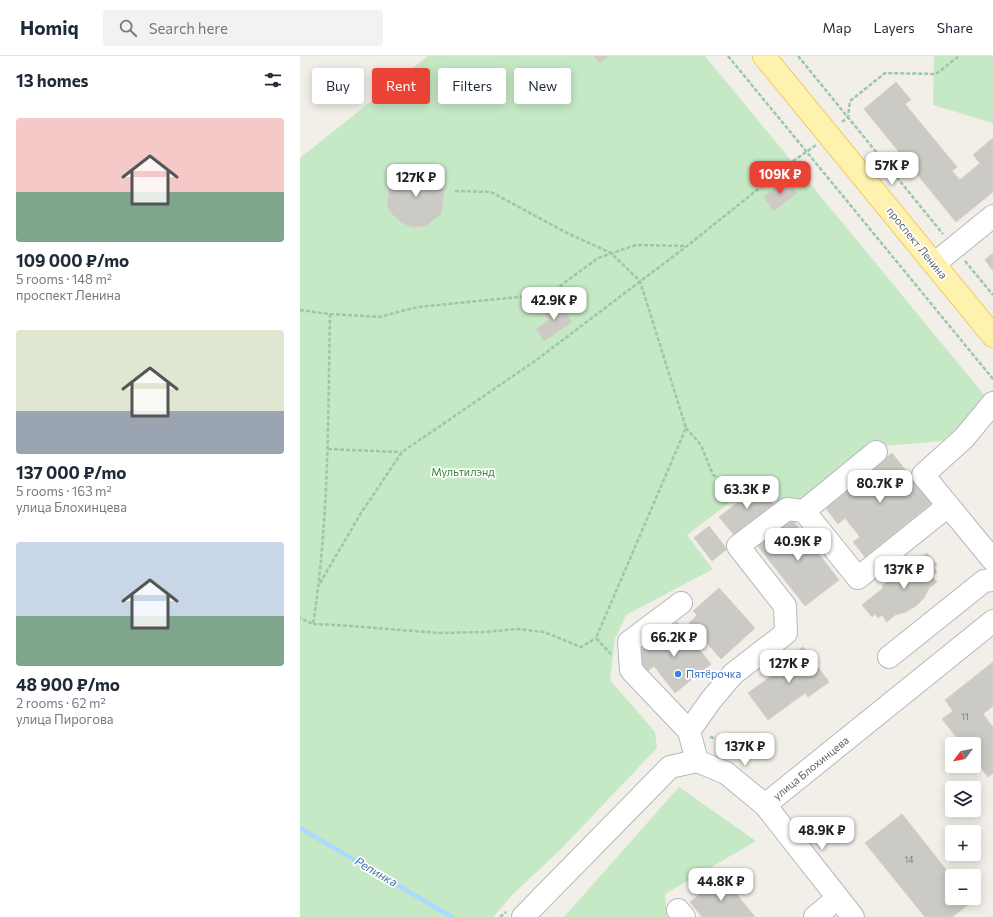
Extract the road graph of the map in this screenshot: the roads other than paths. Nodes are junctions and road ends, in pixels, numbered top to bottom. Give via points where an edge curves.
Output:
1 (764, 56) edge
2 (993, 216) edge
3 (934, 264) junction
4 (993, 336) edge
5 (993, 403) edge
6 (876, 452) dead end
7 (948, 506) junction
8 (804, 511) junction
9 (993, 560) edge
10 (993, 580) edge
11 (681, 603) dead end
12 (993, 621) edge
13 (889, 657) dead end
14 (689, 731) junction
15 (696, 762) junction
16 (765, 805) junction
17 (838, 898) junction
18 (523, 917) edge
19 (814, 917) edge
20 (853, 917) edge

1 - 3 main road, проспект Ленина
2 - 3 street
3 - 4 main road, проспект Ленина
5 - 7 street via 964,438 923,475
6 - 8 street
7 - 8 street via 858,578
7 - 9 street
8 - 14 street via 787,509 738,546 785,606 786,633 733,674
10 - 13 street via 984,581
11 - 14 street via 629,642 631,670
12 - 16 street, улица Блохинцева
14 - 15 street
15 - 16 street, улица Блохинцева via 726,774
15 - 18 street via 670,767
16 - 17 street
17 - 19 street
17 - 20 street

